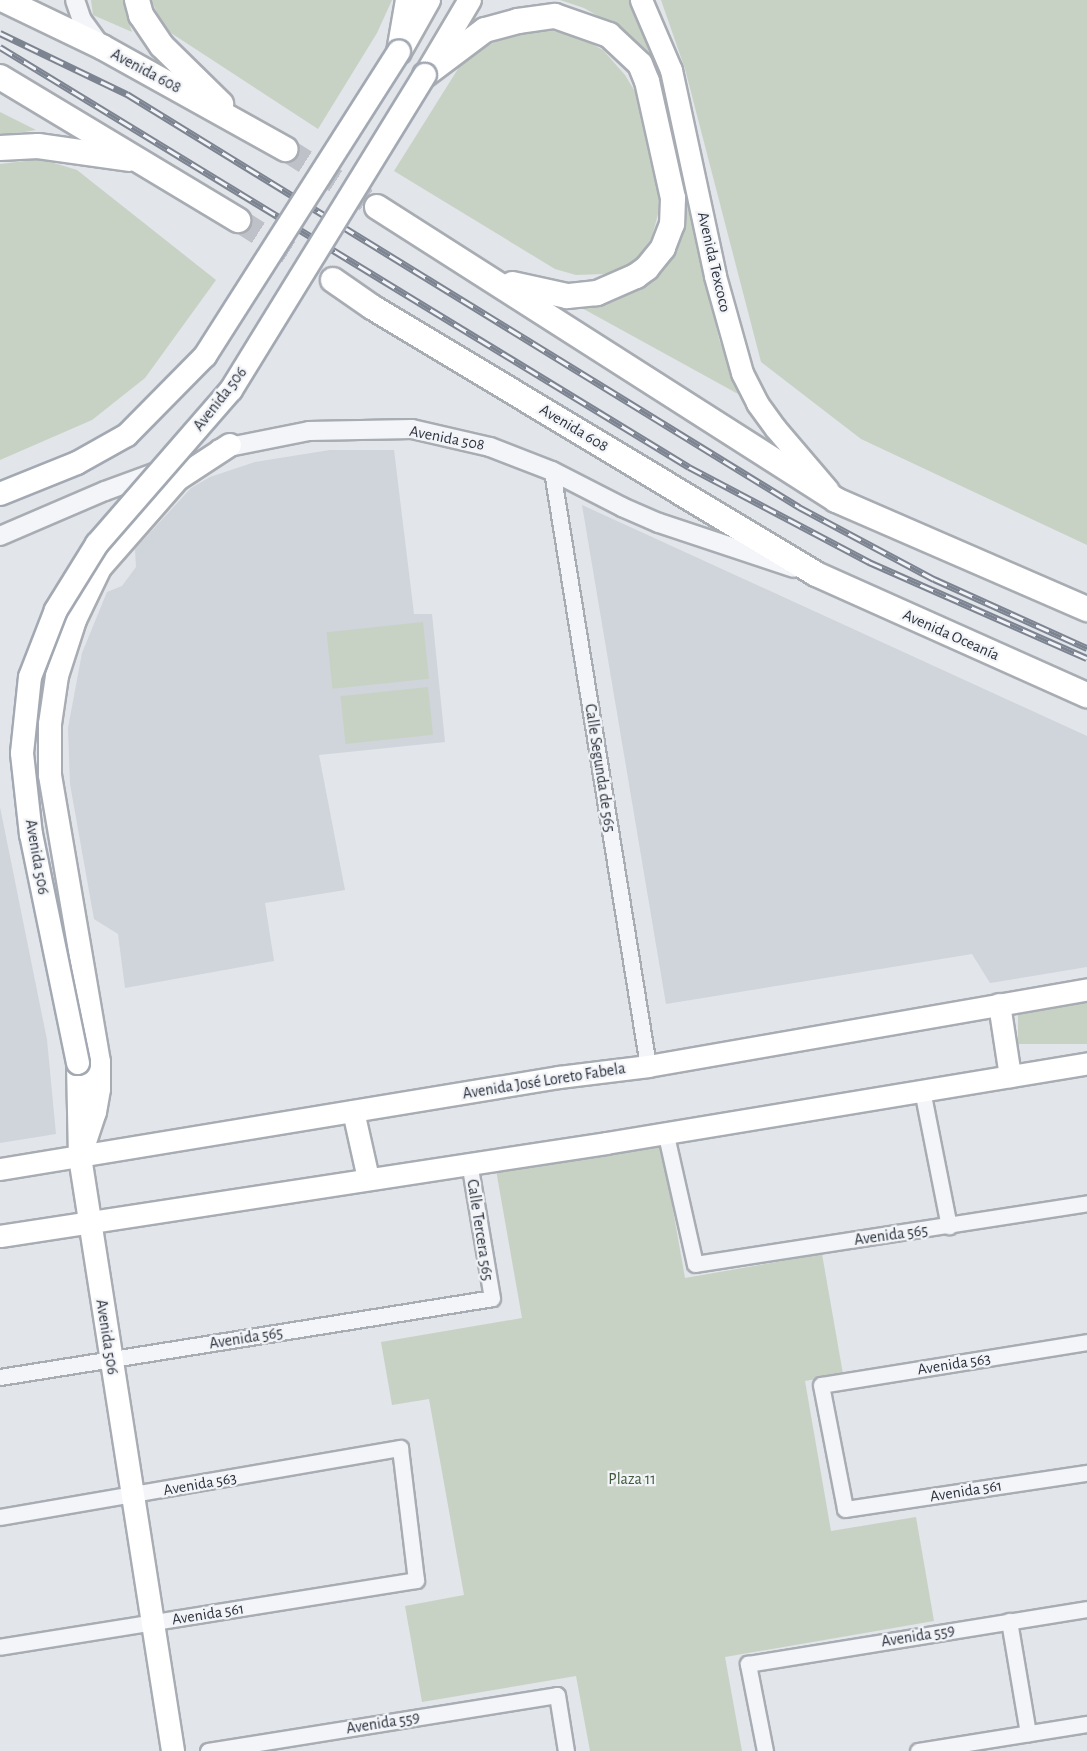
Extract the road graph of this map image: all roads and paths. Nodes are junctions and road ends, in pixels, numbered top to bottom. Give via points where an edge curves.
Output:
1 (5, 0) edge
2 (75, 0) edge
3 (137, 0) edge
4 (408, 0) edge
5 (429, 0) edge
6 (470, 0) edge
7 (641, 0) edge
8 (102, 47) junction
9 (399, 52) junction
10 (425, 75) junction
11 (0, 77) edge
12 (237, 121) junction
13 (0, 148) edge
14 (285, 149) tunnel mouth
15 (142, 161) junction
16 (377, 207) tunnel mouth
17 (238, 220) tunnel mouth
18 (480, 270) junction
19 (333, 280) tunnel mouth
20 (230, 445) junction
21 (552, 471) junction
22 (29, 483) junction
23 (0, 485) edge
24 (0, 494) edge
25 (837, 500) junction
26 (0, 536) edge
27 (816, 574) junction
28 (1087, 609) edge
29 (1087, 695) edge
30 (1087, 989) edge
31 (999, 1004) junction
32 (1087, 1063) edge
33 (648, 1066) junction
34 (1010, 1076) junction
35 (922, 1090) junction
36 (353, 1111) junction
37 (665, 1131) junction
38 (80, 1157) junction
39 (469, 1162) junction
40 (0, 1169) edge
41 (368, 1178) junction
42 (1087, 1203) edge
43 (90, 1221) junction
44 (949, 1226) junction
45 (0, 1236) edge
46 (492, 1298) joint
47 (1087, 1342) edge
48 (110, 1360) junction
49 (0, 1377) edge
50 (1087, 1473) edge
51 (132, 1496) junction
52 (845, 1509) joint
53 (0, 1517) edge
54 (416, 1580) joint
55 (1087, 1609) edge
56 (1009, 1621) junction
57 (152, 1623) junction
58 (0, 1647) edge
59 (1087, 1724) edge
60 (1028, 1733) junction
61 (173, 1751) edge
62 (208, 1751) edge
63 (566, 1751) edge
64 (765, 1751) edge
65 (918, 1751) edge

1 - 8 highway, Avenida 608
2 - 8 street via 82,20
3 - 12 highway via 141,15 162,46
4 - 9 highway
5 - 9 main road
6 - 10 main road, Avenida 506
7 - 25 main road, Avenida Texcoco via 671,70 715,276 742,373 756,403
8 - 12 highway, Avenida 608
9 - 22 main road, bridge via 205,356 127,435 77,463
10 - 18 highway via 485,30 555,16 609,35 640,64 647,81 673,198 672,224 663,248 647,268 597,293 567,296 523,288
10 - 38 main road, Avenida 506, bridge via 231,390 97,544 56,609 30,677 22,753 31,835 78,1063
11 - 15 highway
12 - 14 highway, Avenida 608
13 - 15 highway via 38,146
15 - 17 highway
16 - 18 highway
18 - 25 highway
19 - 27 highway, Avenida 608
20 - 21 street, Avenida 508 via 309,431 412,429 490,447
20 - 26 street, Avenida 508 via 105,490
20 - 38 main road via 178,479 100,568 75,620 57,676 50,724 50,775 99,1062 99,1089
21 - 27 street, Avenida 508 via 659,523
21 - 33 street, Calle Segunda de 565
22 - 23 highway, bridge
22 - 24 main road, bridge
25 - 28 highway
27 - 29 highway, Avenida Oceanía
30 - 31 main road, Avenida José Loreto Fabela
31 - 33 main road, Avenida José Loreto Fabela
31 - 34 main road
32 - 34 main road
33 - 36 main road, Avenida José Loreto Fabela
34 - 35 main road
35 - 37 main road
35 - 44 street
36 - 38 main road, Avenida José Loreto Fabela
36 - 41 main road
37 - 39 main road
37 - 44 street, Avenida 565 via 695,1264
38 - 40 main road, Avenida José Loreto Fabela
38 - 43 main road, Avenida 506
39 - 41 main road
39 - 46 street, Calle Tercera 565
41 - 43 main road
42 - 44 street, Avenida 565
43 - 45 main road
43 - 48 main road, Avenida 506
46 - 48 street, Avenida 565
47 - 52 street, Avenida 563 via 821,1385
48 - 49 street, Avenida 565
48 - 51 main road, Avenida 506
50 - 52 street, Avenida 561
51 - 53 street, Avenida 563
51 - 54 street, Avenida 563 via 400,1448
51 - 57 main road, Avenida 506
54 - 57 street, Avenida 561
55 - 56 street, Avenida 559
56 - 60 street
56 - 64 street, Avenida 559 via 748,1664
57 - 58 street, Avenida 561
57 - 61 main road, Avenida 506
59 - 60 street
60 - 65 street
62 - 63 street, Avenida 559 via 557,1695

